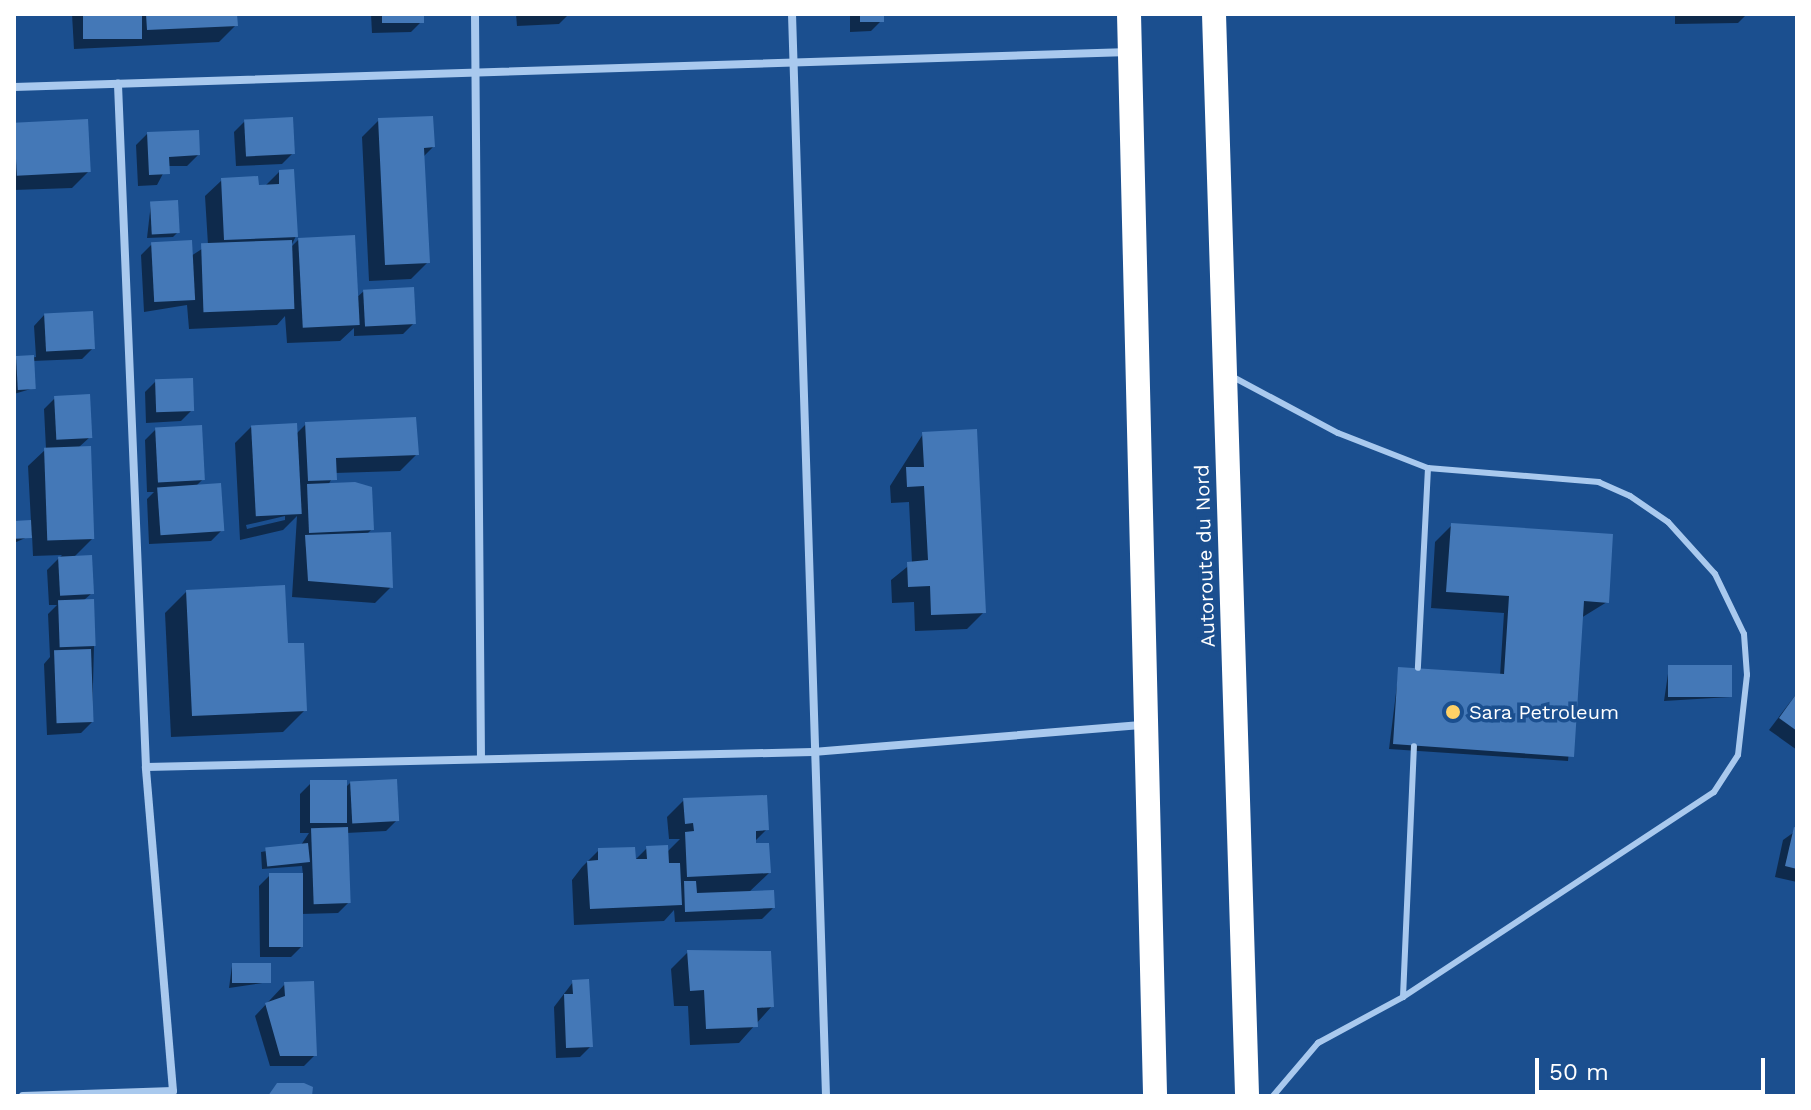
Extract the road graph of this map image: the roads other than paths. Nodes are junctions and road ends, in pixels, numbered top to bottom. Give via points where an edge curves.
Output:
1 (475, 14) edge
2 (792, 14) edge
3 (1129, 14) edge
4 (1214, 14) edge
5 (1130, 52) junction
6 (793, 63) junction
7 (477, 72) junction
8 (118, 84) junction
9 (14, 87) edge
10 (1223, 372) junction
11 (1428, 468) junction
12 (1418, 668) dead end
13 (1151, 724) junction
14 (1414, 746) dead end
15 (813, 752) junction
16 (481, 757) junction
17 (146, 767) junction
18 (1403, 997) junction
19 (23, 1096) edge
20 (826, 1096) edge
21 (1155, 1096) edge
22 (1247, 1096) edge
23 (1273, 1096) edge

1 - 7 street
2 - 6 street
3 - 5 highway
4 - 10 highway, Autoroute du Nord
5 - 6 street
5 - 13 highway
6 - 7 street
6 - 15 street
7 - 8 street
7 - 16 street
8 - 9 street
8 - 17 street
10 - 11 lane via 1338,433
10 - 22 highway, Autoroute du Nord
11 - 12 lane
11 - 18 lane via 1599,482 1630,496 1668,522 1715,574 1744,634 1747,675 1738,755 1714,792
13 - 15 street
13 - 21 highway
14 - 18 lane
15 - 16 street
15 - 20 street
16 - 17 street
17 - 19 street via 173,1091
18 - 23 lane via 1318,1043

